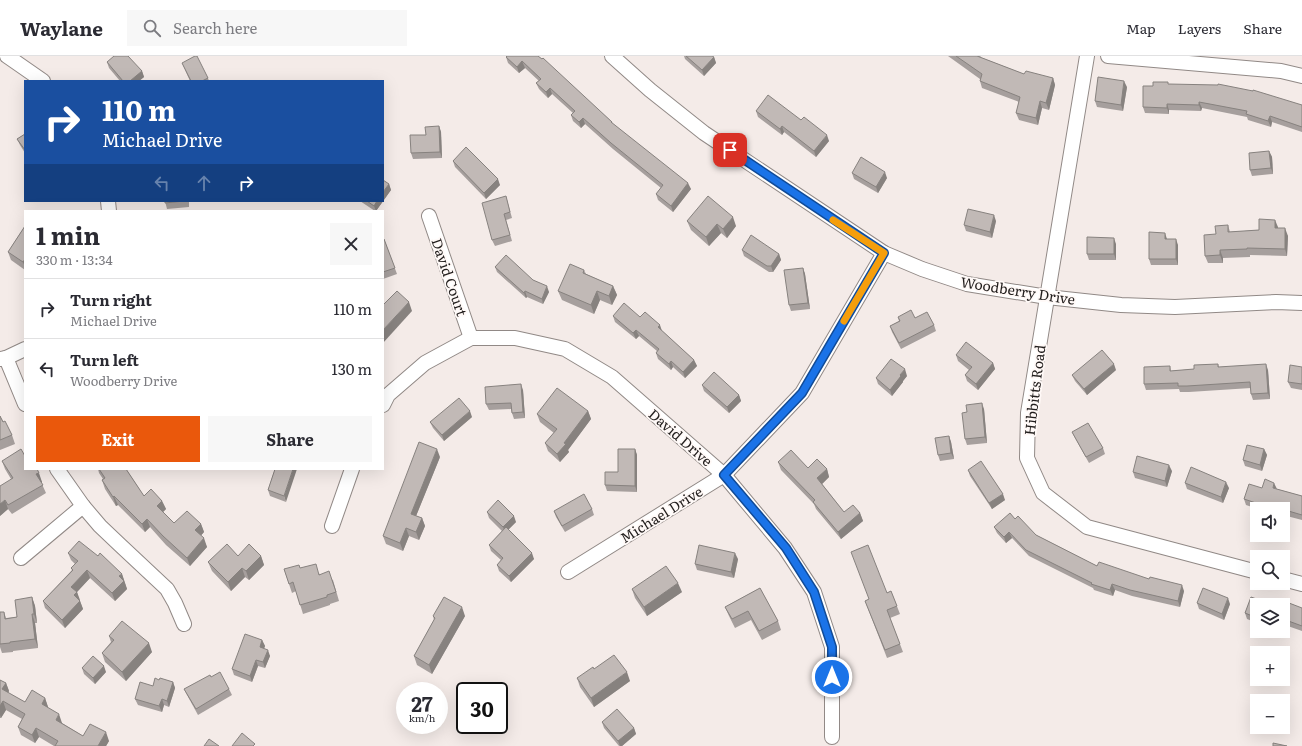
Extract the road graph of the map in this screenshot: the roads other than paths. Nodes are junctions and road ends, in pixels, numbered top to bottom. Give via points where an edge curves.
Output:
1 (7, 56) edge
2 (612, 56) edge
3 (1087, 56) edge
4 (1108, 56) edge
5 (1302, 76) edge
6 (42, 80) edge
7 (429, 216) dead end
8 (884, 253) junction
9 (1047, 297) junction
10 (1302, 303) edge
11 (471, 338) junction
12 (24, 349) edge
13 (3, 359) edge
14 (24, 402) edge
15 (384, 403) edge
16 (58, 470) edge
17 (352, 470) edge
18 (724, 475) junction
19 (84, 506) junction
20 (332, 526) dead end
21 (21, 558) dead end
22 (1250, 570) edge
23 (568, 572) dead end
24 (1290, 581) edge
25 (1302, 584) edge
26 (184, 624) dead end
27 (832, 737) dead end

1 - 6 street
2 - 8 street, Woodberry Drive via 704,133
3 - 9 street, Hibbitts Road
4 - 5 street via 1281,71
7 - 11 street, David Court
8 - 9 street, Woodberry Drive via 967,284
8 - 18 street, Michael Drive via 802,393
9 - 10 street, Woodberry Drive via 1121,305 1175,307
9 - 22 street, Hibbitts Road via 1028,413 1027,450 1027,458 1043,493 1087,527
11 - 15 street, David Drive via 425,363 388,395
11 - 18 street, David Drive via 515,338 565,349 612,377
12 - 13 street
13 - 14 street
16 - 19 street
17 - 20 street
18 - 23 street, Michael Drive
18 - 27 street, David Drive via 786,548 814,592 832,647
19 - 21 street
19 - 26 street via 120,546 170,592
24 - 25 street

